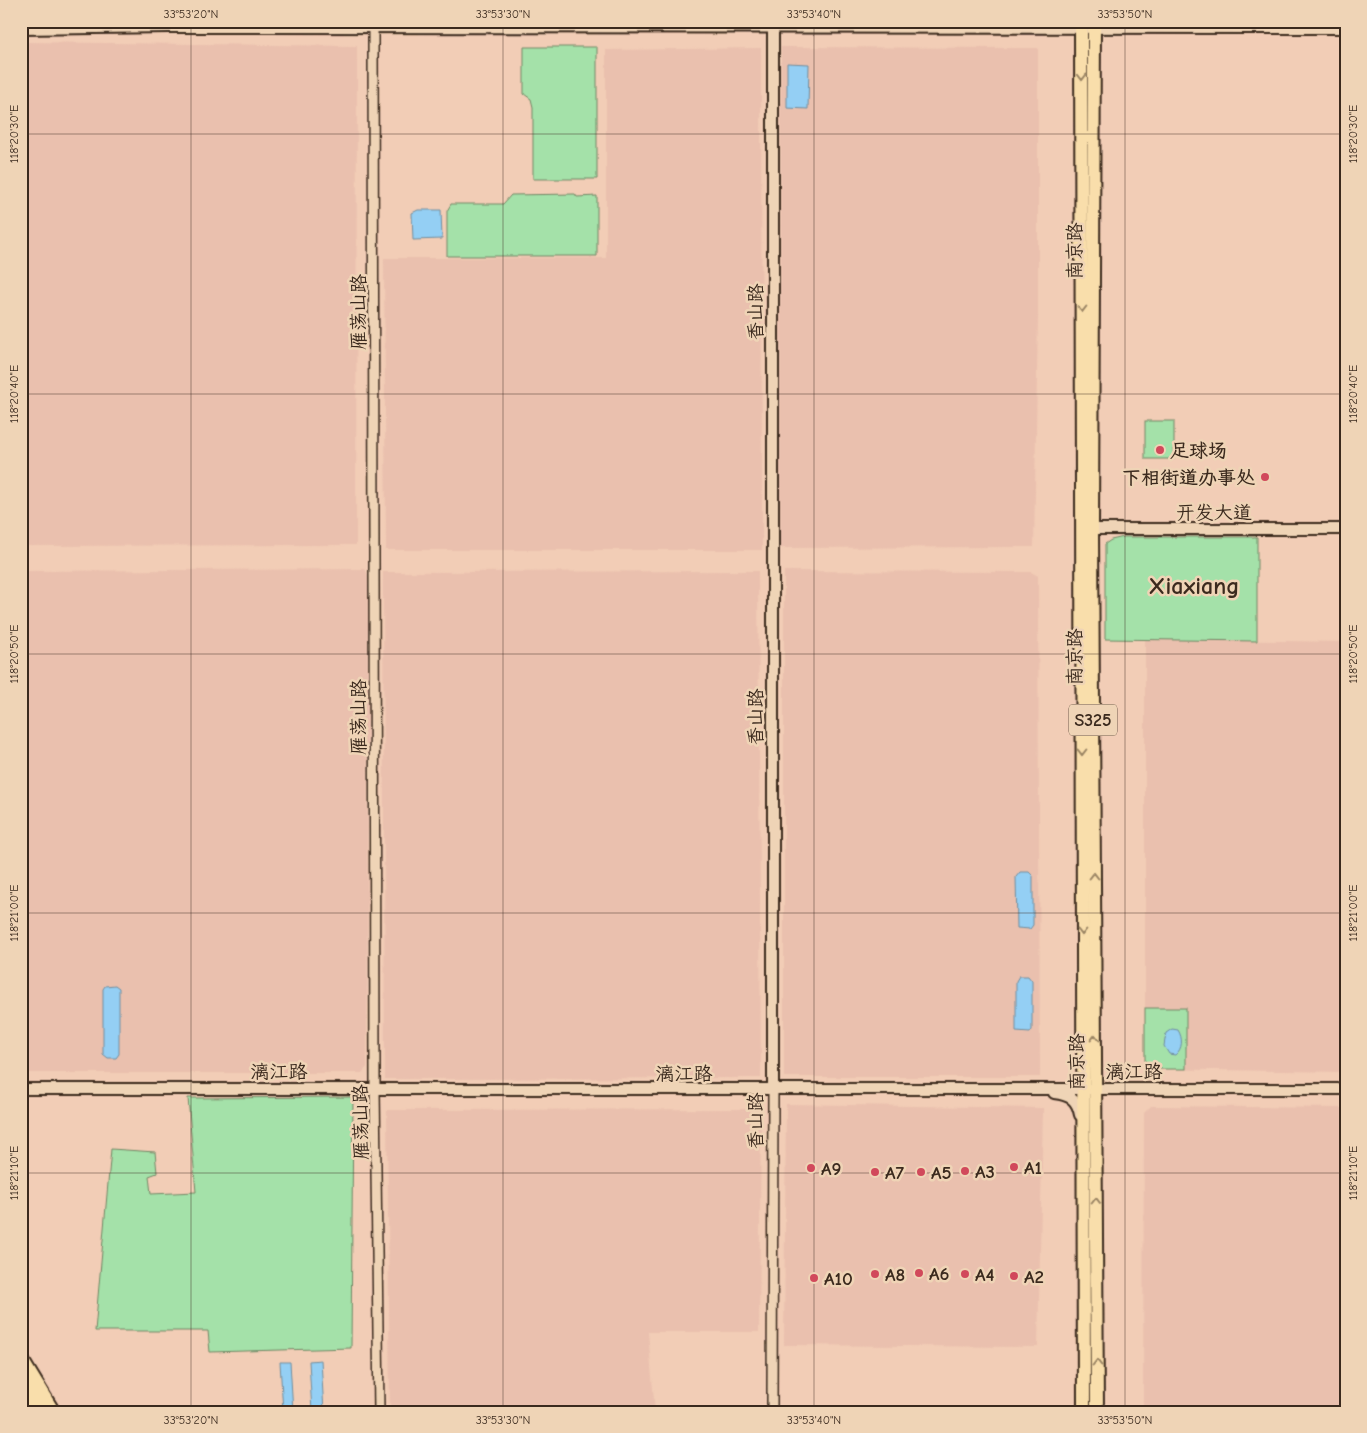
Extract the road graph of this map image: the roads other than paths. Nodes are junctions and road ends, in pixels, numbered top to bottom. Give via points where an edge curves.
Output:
1 (773, 24) edge
2 (1088, 24) edge
3 (373, 25) edge
4 (1346, 28) edge
5 (21, 29) edge
6 (1087, 529) junction
7 (1346, 529) edge
8 (1089, 1088) junction
9 (21, 1089) edge
10 (375, 1089) junction
11 (1016, 1089) junction
12 (1346, 1090) edge
13 (772, 1091) junction
14 (1083, 1129) junction
15 (21, 1361) edge
16 (21, 1384) edge
17 (38, 1412) edge
18 (52, 1412) edge
19 (379, 1412) edge
20 (772, 1412) edge
21 (1084, 1412) edge
22 (1097, 1412) edge

1 - 2 street
1 - 3 street
1 - 13 street, 香山路
2 - 4 street
2 - 6 main road, 南京路 / S325
3 - 5 street
3 - 10 street, 雁荡山路
6 - 7 street, 开发大道
6 - 8 main road, 南京路 / S325
8 - 11 street, 漓江路
8 - 12 street, 漓江路
8 - 14 main road, 南京路 / S325
22 -> 8 main road, 南京路 / S325
9 - 10 street, 漓江路
10 - 13 street, 漓江路
10 - 19 street, 雁荡山路
11 - 13 street, 漓江路
11 - 14 street via 1069,1096 1078,1104
13 - 20 street, 香山路
14 - 21 main road, 南京路 / S325
15 - 18 highway
16 - 17 highway

